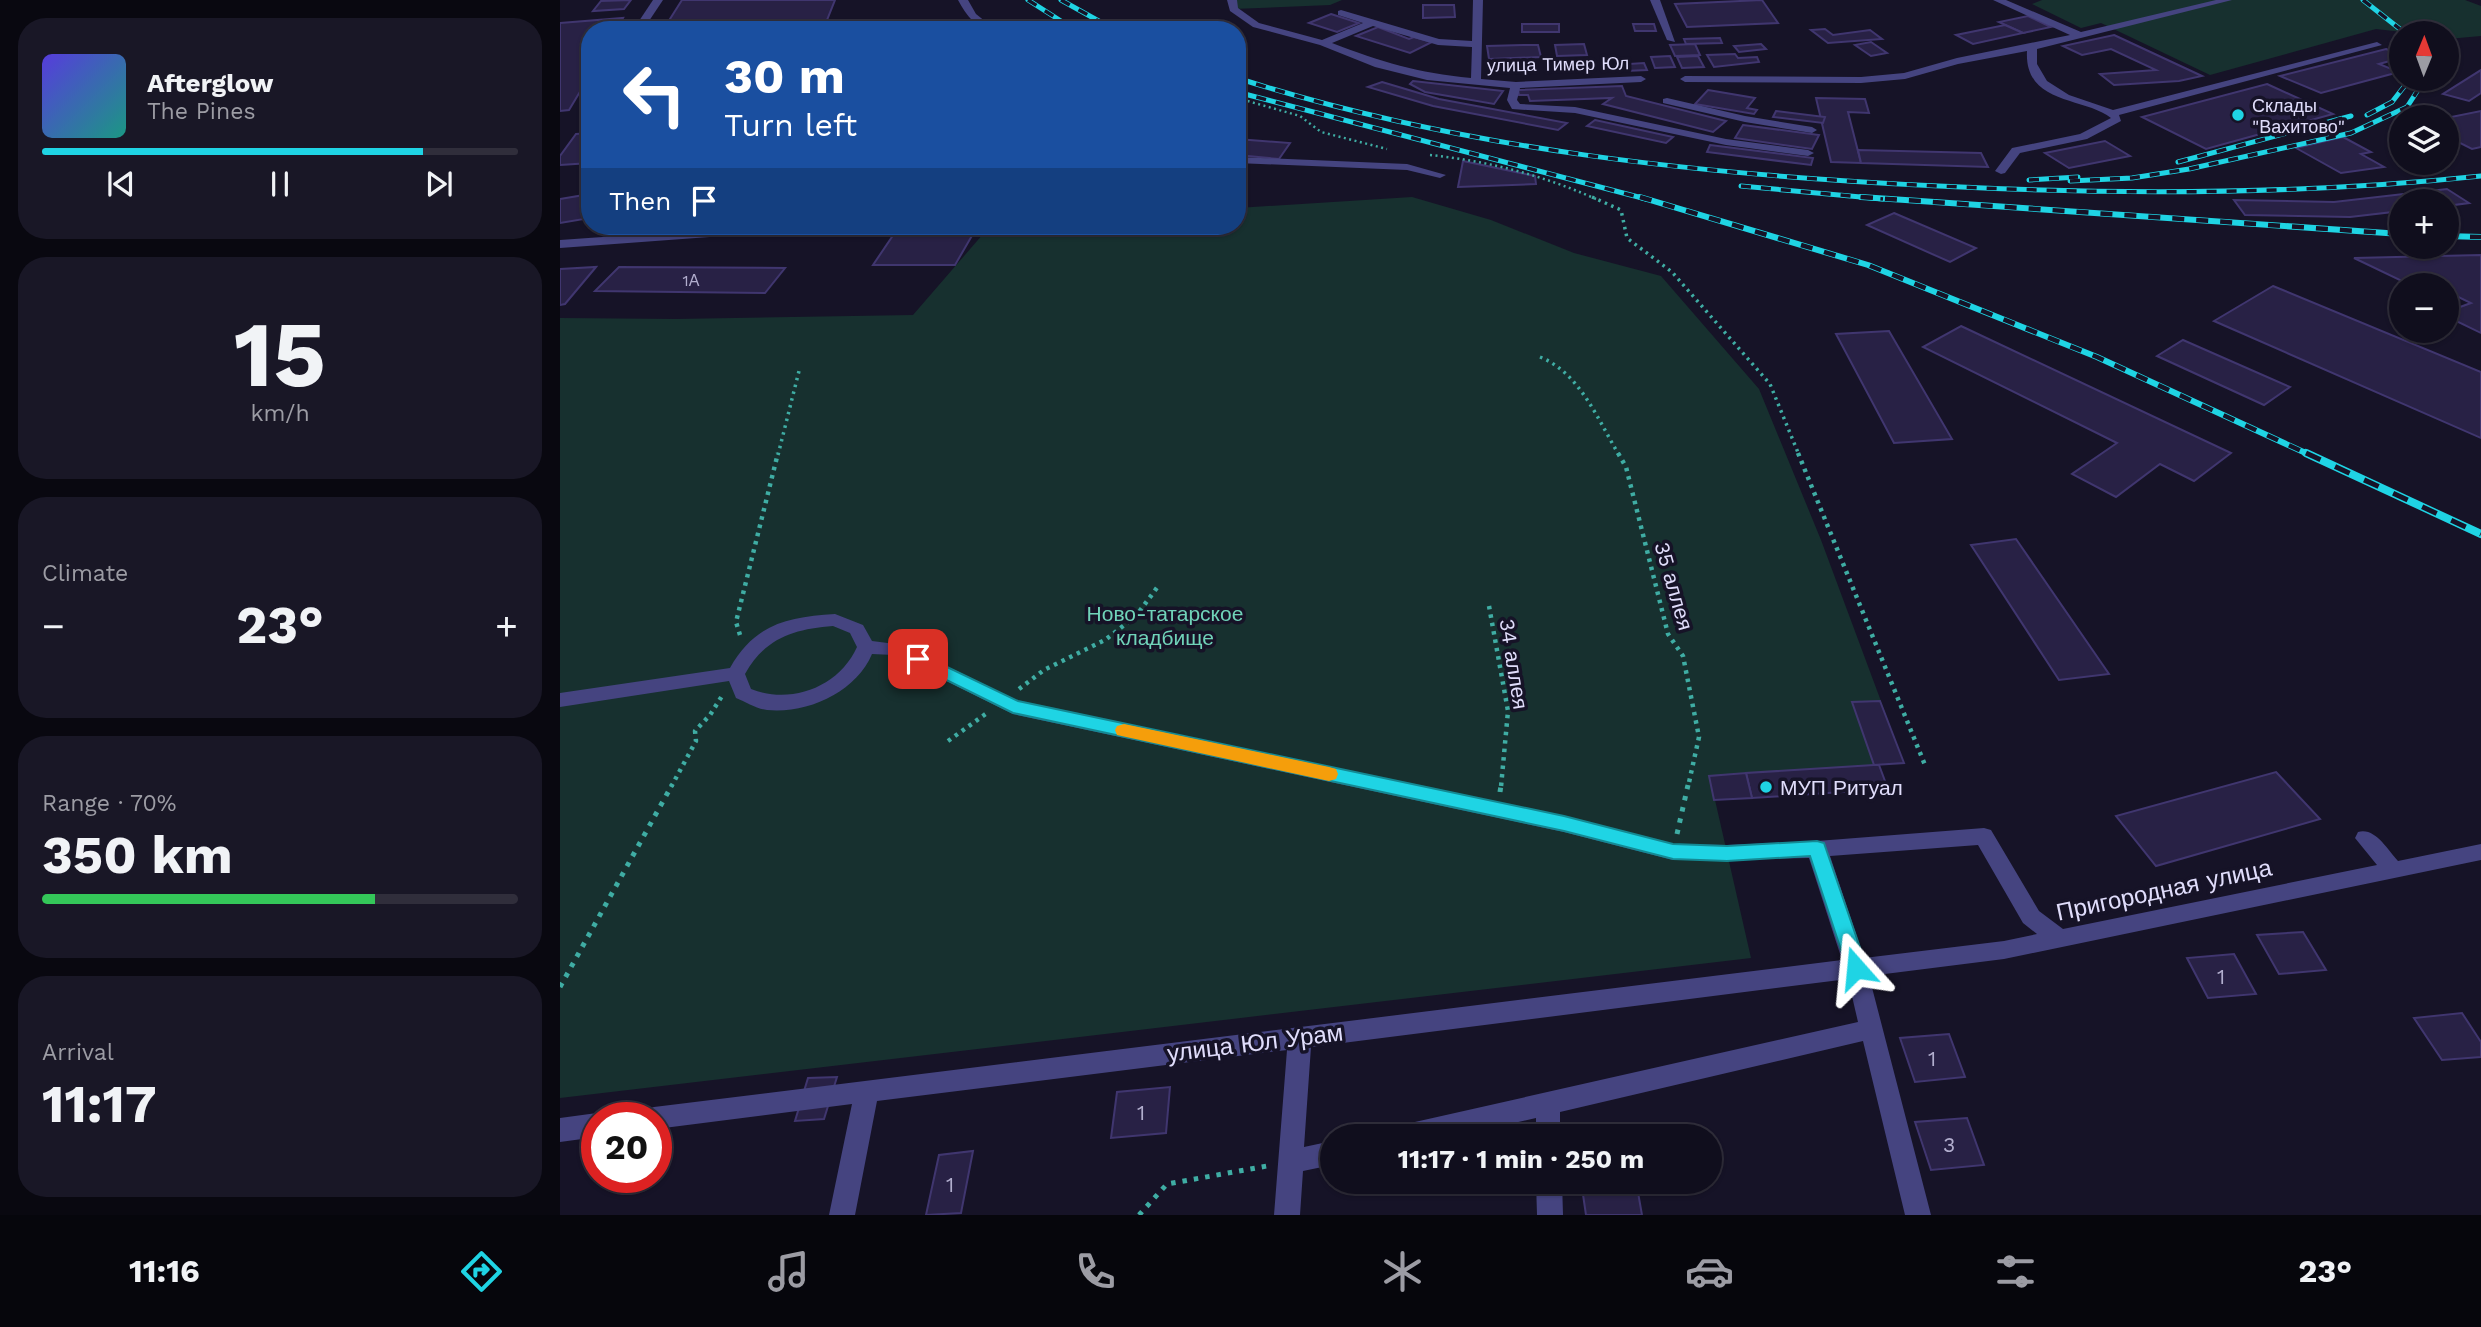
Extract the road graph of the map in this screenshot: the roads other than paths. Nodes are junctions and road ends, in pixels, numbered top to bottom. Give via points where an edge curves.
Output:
1 (658, 0) edge
2 (963, 0) edge
3 (1232, 0) edge
4 (1478, 0) edge
5 (1655, 0) edge
6 (1998, 0) edge
7 (2227, 0) edge
8 (1341, 13) dead end
9 (644, 21) edge
10 (978, 21) edge
11 (1371, 23) junction
12 (2081, 36) junction
13 (1672, 40) dead end
14 (1323, 43) junction
15 (1477, 44) junction
16 (2377, 46) dead end
17 (2032, 47) junction
18 (1641, 79) dead end
19 (1685, 79) dead end
20 (1476, 82) junction
21 (1516, 85) junction
22 (1667, 101) dead end
23 (2119, 118) junction
24 (1730, 129) junction
25 (1812, 130) dead end
26 (1808, 153) dead end
27 (1246, 160) edge
28 (2001, 171) dead end
29 (1440, 175) dead end
30 (683, 235) edge
31 (560, 244) edge
32 (866, 647) junction
33 (736, 674) junction
34 (560, 700) edge
35 (2365, 838) dead end
36 (1817, 849) junction
37 (2480, 854) edge
38 (2394, 870) junction
39 (2059, 939) junction
40 (1856, 968) junction
41 (1872, 1030) junction
42 (1300, 1038) junction
43 (867, 1092) junction
44 (1548, 1103) junction
45 (672, 1116) edge
46 (1458, 1124) edge
47 (1548, 1124) edge
48 (581, 1127) edge
49 (560, 1130) edge
50 (1320, 1156) edge
51 (1291, 1162) junction
52 (1549, 1194) edge
53 (842, 1215) edge
54 (1287, 1215) edge
55 (1550, 1215) edge
56 (1918, 1215) edge

1 - 9 street
2 - 10 street
3 - 14 street, улица Тимер Юл via 1233,9 1256,25
4 - 15 street
5 - 13 street
6 - 12 street
7 - 12 street
8 - 11 street
11 - 14 street
11 - 15 street via 1438,42
12 - 17 street
14 - 20 street, улица Тимер Юл via 1427,78
15 - 20 street
16 - 23 street
17 - 19 street via 1882,79
17 - 23 street via 2032,65 2046,85
18 - 21 street, улица Тимер Юл
20 - 21 street, улица Тимер Юл
21 - 24 street via 1512,100 1516,107
22 - 24 street
23 - 28 street via 2083,137 2016,150
24 - 25 street
24 - 26 street
27 - 29 street via 1407,167
30 - 31 street
32 - 33 street via 857,629 835,620 803,621 771,633 747,652
32 - 33 street via 857,668 833,688 800,701 767,703 743,692
32 - 36 street via 897,649 1027,710 1499,810 1673,852
33 - 34 street
35 - 38 street
36 - 39 street via 1984,835 2031,917
36 - 40 street
37 - 38 street, Пригородная улица
38 - 39 street, Пригородная улица
39 - 40 street, Пригородная улица
40 - 41 street
40 - 42 street, улица Юл Урам
41 - 44 street
41 - 56 street
42 - 43 street, улица Юл Урам
42 - 51 street
43 - 45 street, улица Юл Урам
43 - 53 street
44 - 46 street
44 - 47 street
48 - 49 street
50 - 51 street
51 - 54 street
52 - 55 street

